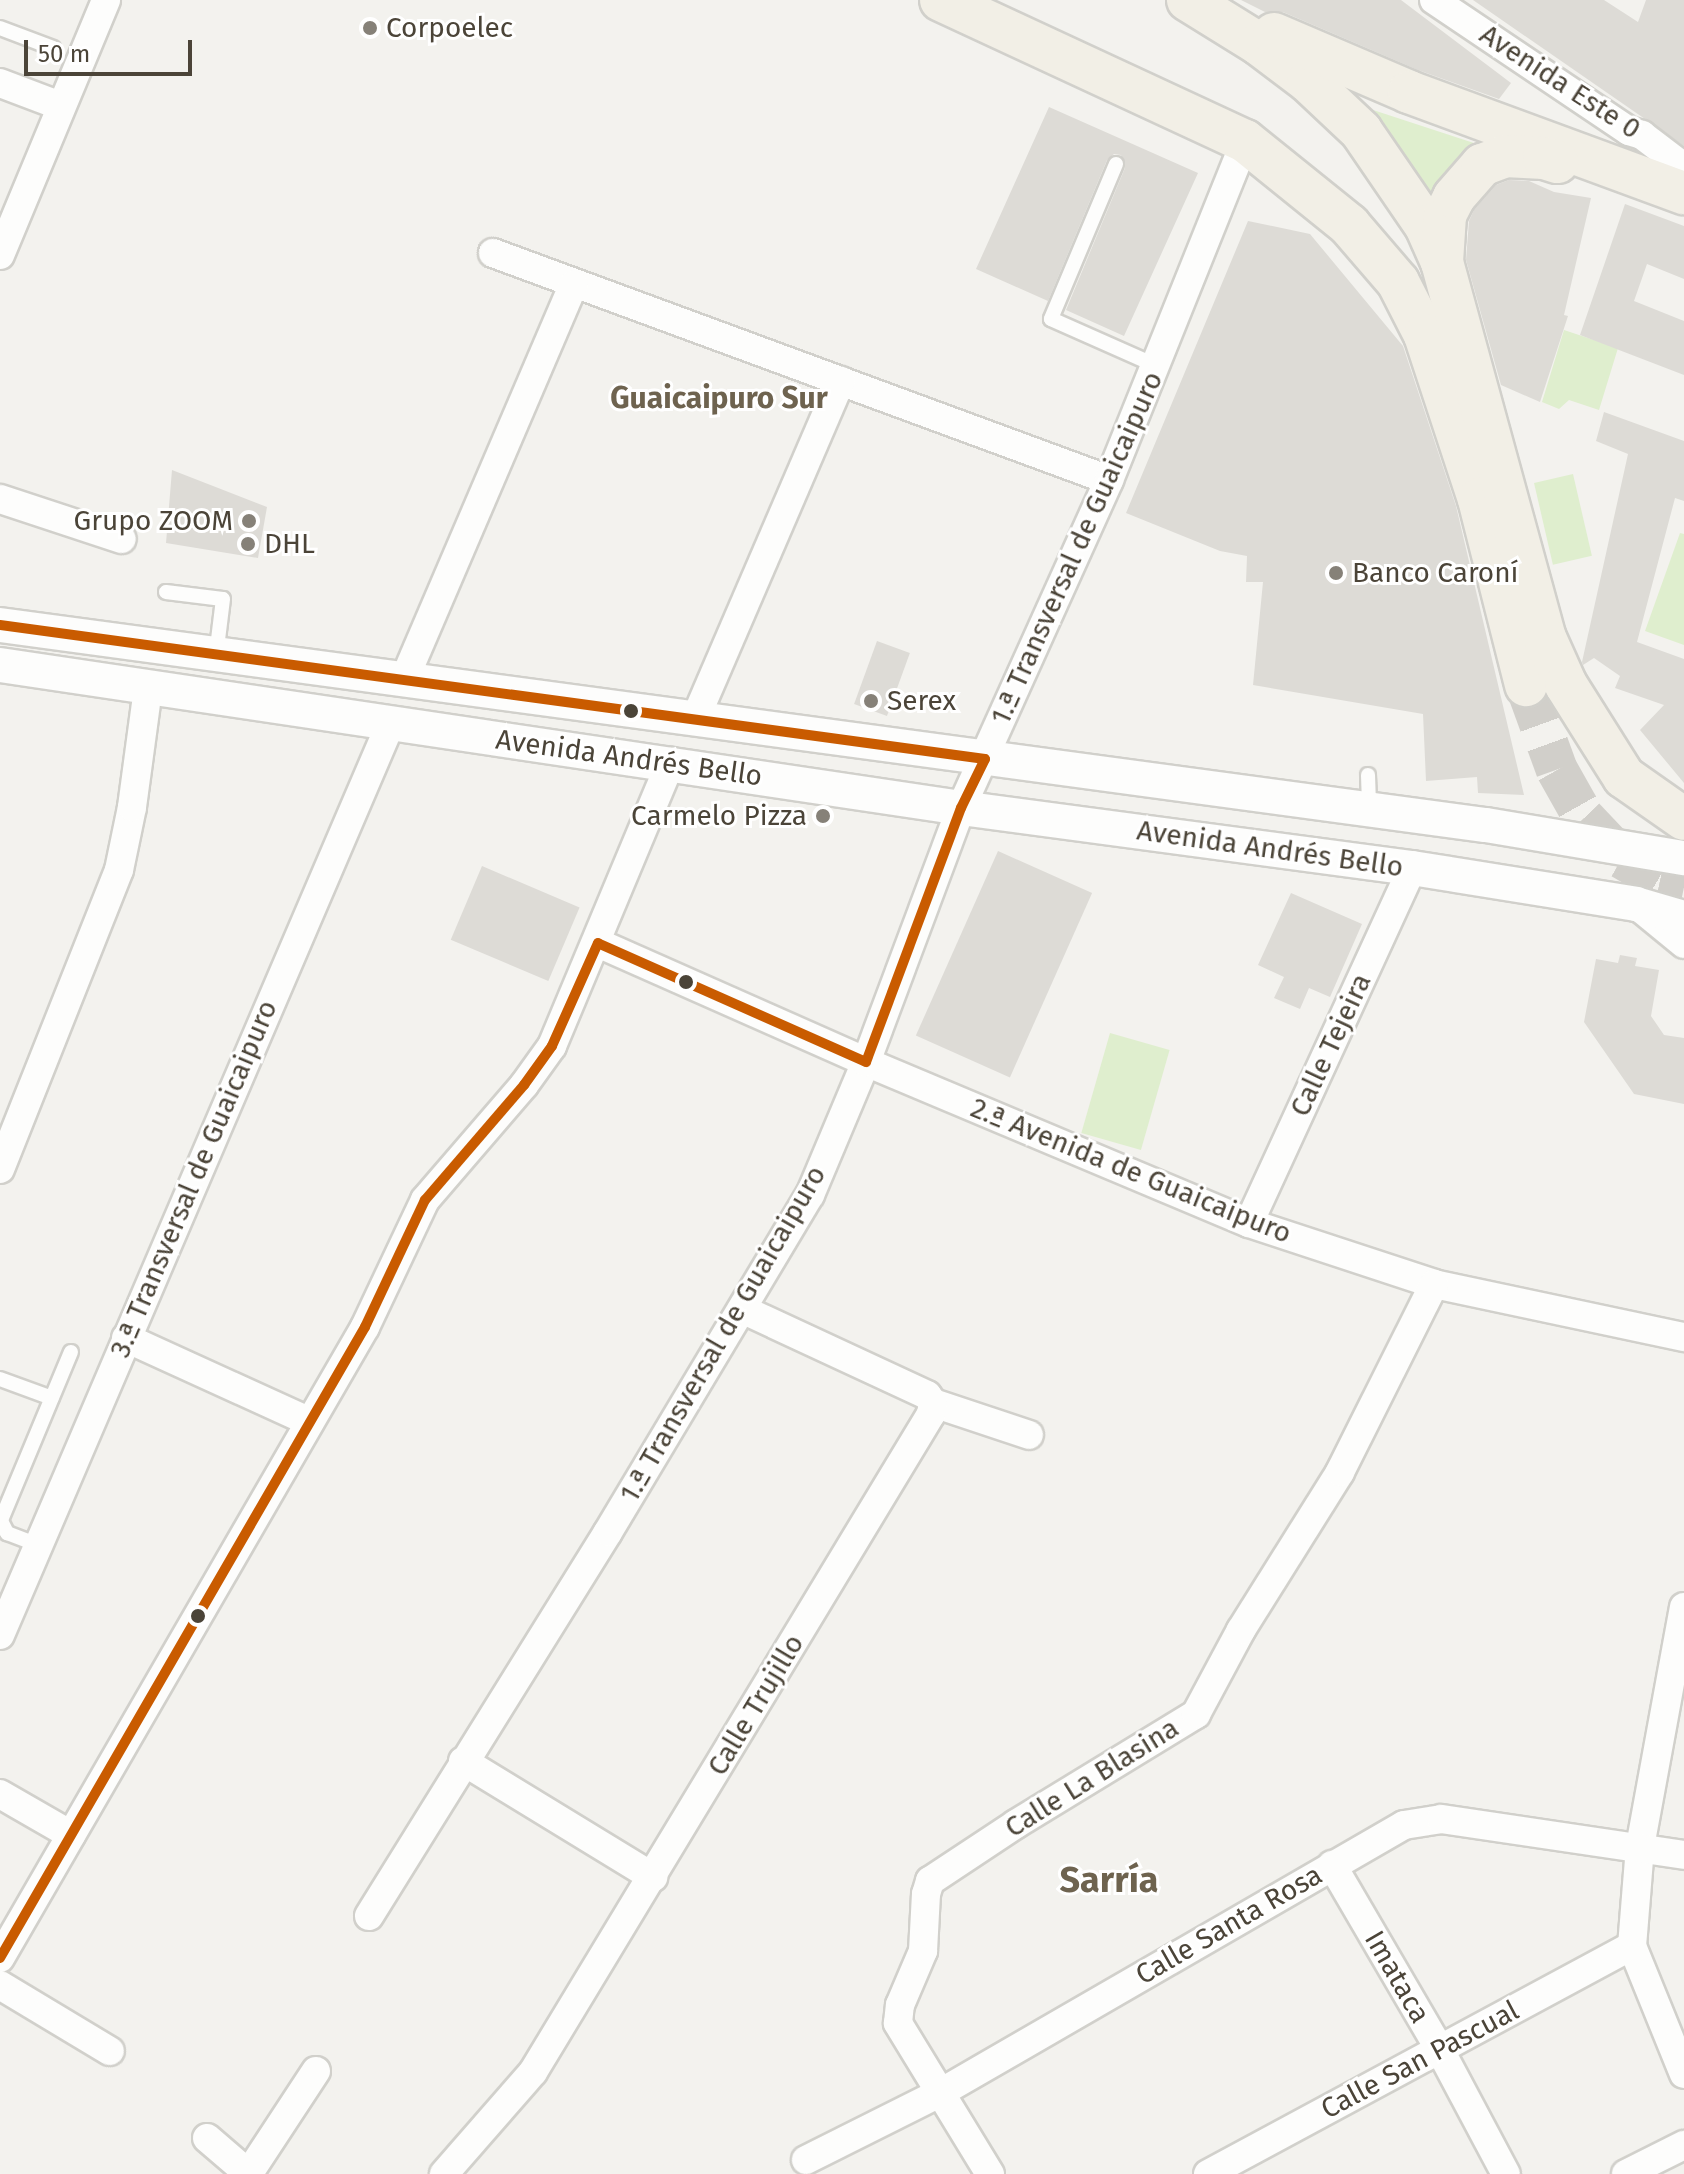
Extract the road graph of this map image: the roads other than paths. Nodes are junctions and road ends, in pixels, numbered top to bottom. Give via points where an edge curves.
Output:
1 (106, 0) edge
2 (941, 0) edge
3 (1188, 0) edge
4 (1205, 0) edge
5 (1434, 0) edge
6 (0, 28) edge
7 (53, 48) dead end
8 (0, 83) edge
9 (61, 106) junction
10 (1245, 141) junction
11 (1116, 164) dead end
12 (1684, 167) edge
13 (1684, 193) edge
14 (1684, 202) edge
15 (493, 253) dead end
16 (0, 255) edge
17 (1442, 262) junction
18 (573, 285) junction
19 (1157, 366) junction
20 (841, 381) junction
21 (1109, 480) junction
22 (0, 499) edge
23 (122, 539) dead end
24 (166, 592) dead end
25 (0, 625) edge
26 (216, 656) junction
27 (0, 665) edge
28 (404, 680) junction
29 (1526, 685) tunnel mouth
30 (148, 689) junction
31 (696, 717) junction
32 (390, 725) junction
33 (985, 759) junction
34 (671, 762) junction
35 (1368, 775) dead end
36 (961, 808) junction
37 (1370, 812) junction
38 (1684, 819) edge
39 (1684, 858) edge
40 (1412, 868) junction
41 (1636, 904) junction
42 (1684, 918) edge
43 (598, 943) junction
44 (1684, 944) edge
45 (866, 1062) junction
46 (0, 1169) edge
47 (1249, 1223) junction
48 (1434, 1284) junction
49 (742, 1309) junction
50 (1684, 1337) edge
51 (126, 1338) junction
52 (71, 1352) dead end
53 (0, 1379) edge
54 (52, 1398) junction
55 (933, 1403) junction
56 (310, 1422) junction
57 (1029, 1435) dead end
58 (1, 1520) edge
59 (38, 1545) junction
60 (1684, 1607) edge
61 (0, 1635) edge
62 (463, 1761) junction
63 (0, 1794) edge
64 (71, 1835) junction
65 (1640, 1847) junction
66 (1684, 1855) edge
67 (1332, 1865) junction
68 (653, 1877) junction
69 (369, 1916) dead end
70 (1632, 1946) junction
71 (0, 1958) edge
72 (0, 1985) edge
73 (1440, 2050) junction
74 (110, 2051) dead end
75 (316, 2071) dead end
76 (1684, 2074) edge
77 (940, 2093) junction
78 (207, 2138) dead end
79 (1684, 2145) edge
80 (806, 2160) dead end
81 (249, 2174) edge
82 (444, 2174) edge
83 (990, 2174) edge
84 (1208, 2174) edge
85 (1506, 2174) edge
86 (1626, 2174) edge

1 - 9 street
2 - 10 main road
3 - 17 main road via 1272,53 1361,131 1418,213
4 - 13 main road via 1409,92
5 - 12 street, Avenida Este 0
6 - 7 lane
8 - 9 street
9 - 16 street
10 - 19 street, 1.ª Transversal de Guaicaipuro
10 - 29 main road via 1349,225 1398,282 1425,335 1479,499
11 - 19 lane via 1051,319
14 - 17 main road via 1544,158 1505,156 1482,165 1454,197 1445,215
15 - 18 street
17 - 38 main road via 1545,638 1566,685 1624,777
18 - 20 street
18 - 28 street
19 - 21 street, 1.ª Transversal de Guaicaipuro
20 - 21 street
20 - 31 street
21 - 33 street, 1.ª Transversal de Guaicaipuro
22 - 23 street
24 - 26 lane via 223,599
25 - 26 street, Avenida Andrés Bello
26 - 28 street, Avenida Andrés Bello
27 - 30 street, Avenida Andrés Bello
28 - 31 street, Avenida Andrés Bello
30 - 32 street, Avenida Andrés Bello
30 - 46 street via 119,870
31 - 33 street, Avenida Andrés Bello
32 - 34 street, Avenida Andrés Bello
32 - 51 street, 3.ª Transversal de Guaicaipuro
33 - 36 street, 1.ª Transversal de Guaicaipuro
33 - 37 street, Avenida Andrés Bello
34 - 36 street, Avenida Andrés Bello
34 - 43 street
35 - 37 lane
36 - 40 street, Avenida Andrés Bello
36 - 45 street, 1.ª Transversal de Guaicaipuro
37 - 39 street, Avenida Andrés Bello
40 - 41 street, Avenida Andrés Bello
40 - 47 street, Calle Tejeira
41 - 42 street, Avenida Andrés Bello
41 - 44 street
43 - 45 street, 2.ª Avenida de Guaicaipuro
43 - 56 street via 552,1046 425,1200 372,1314
45 - 47 street, 2.ª Avenida de Guaicaipuro
45 - 49 street, 1.ª Transversal de Guaicaipuro via 810,1195
47 - 48 street, 2.ª Avenida de Guaicaipuro
48 - 50 street, 2.ª Avenida de Guaicaipuro
48 - 77 street, Calle La Blasina via 1340,1472 1241,1630 1196,1714 930,1881 923,1951 897,2014
49 - 55 street via 927,1395
49 - 62 street, 1.ª Transversal de Guaicaipuro
51 - 56 street
51 - 59 street, 3.ª Transversal de Guaicaipuro
52 - 54 lane
53 - 54 lane
54 - 58 lane
55 - 57 street
55 - 68 street, Calle Trujillo
56 - 64 street
58 - 59 lane via 7,1533
59 - 61 street, 3.ª Transversal de Guaicaipuro
60 - 65 street
62 - 68 street
62 - 69 street, 1.ª Transversal de Guaicaipuro
63 - 64 street
64 - 71 street
65 - 66 street, Calle Santa Rosa
65 - 67 street, Calle Santa Rosa via 1441,1819 1404,1825
65 - 70 street
67 - 73 street, Imataca
67 - 77 street, Calle Santa Rosa
68 - 82 street, Calle Trujillo via 533,2072
70 - 73 street, Calle San Pascual
70 - 76 street
72 - 74 street
73 - 84 street, Calle San Pascual
73 - 85 street, Imataca
75 - 81 street
77 - 80 street, Calle Santa Rosa
77 - 83 street, Calle La Blasina
78 - 81 street
79 - 86 street

